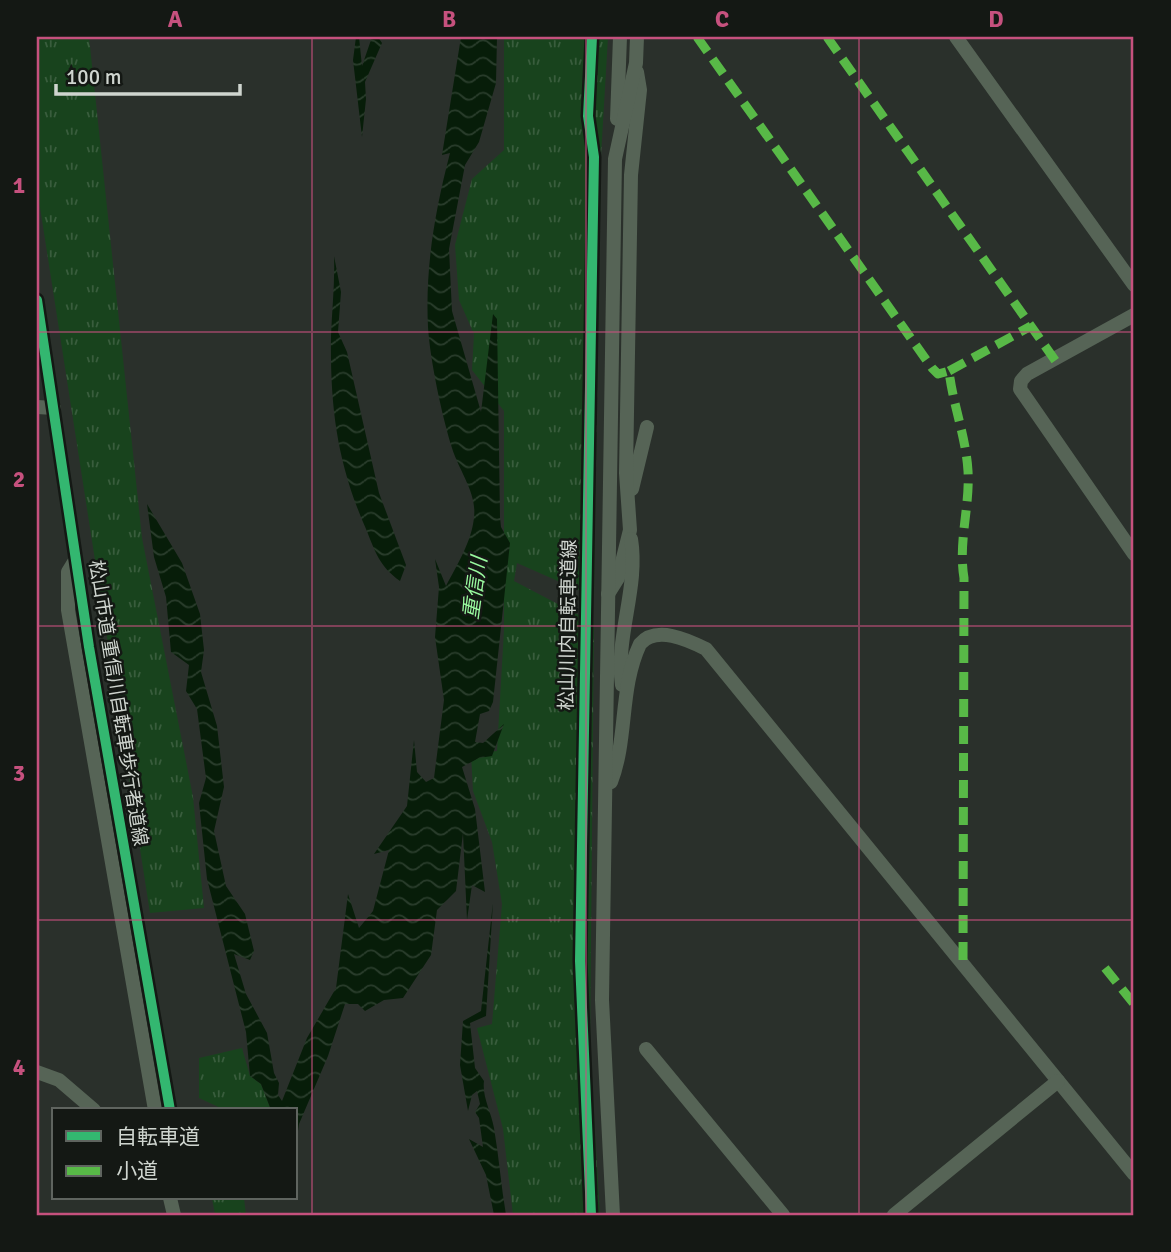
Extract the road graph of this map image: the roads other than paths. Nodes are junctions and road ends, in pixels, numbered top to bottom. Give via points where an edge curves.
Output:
1 (620, 37) edge
2 (637, 37) edge
3 (956, 37) edge
4 (636, 63) junction
5 (615, 159) junction
6 (1134, 285) edge
7 (1134, 315) edge
8 (37, 407) edge
9 (54, 408) dead end
10 (647, 427) dead end
11 (629, 497) junction
12 (630, 530) junction
13 (1134, 554) edge
14 (76, 559) dead end
15 (608, 594) junction
16 (624, 696) junction
17 (605, 798) junction
18 (646, 1049) dead end
19 (37, 1072) edge
20 (1058, 1081) junction
21 (92, 1108) edge
22 (155, 1108) edge
23 (1134, 1174) edge
24 (614, 1215) edge
25 (782, 1215) edge
26 (894, 1215) edge

1 - 5 street
2 - 4 street
3 - 6 street
4 - 5 street
4 - 11 street via 640,90 631,175
5 - 15 street
7 - 13 street via 1027,374 1020,389
8 - 9 street
10 - 11 street
11 - 12 street
12 - 15 street via 618,578
12 - 16 street via 633,578 624,631
14 - 22 street via 68,572 66,596
15 - 17 street
16 - 17 street via 613,776
16 - 20 street via 645,639 661,634 706,649
17 - 24 street via 601,1000
18 - 25 street
19 - 21 street via 59,1080
20 - 23 street
20 - 26 street

